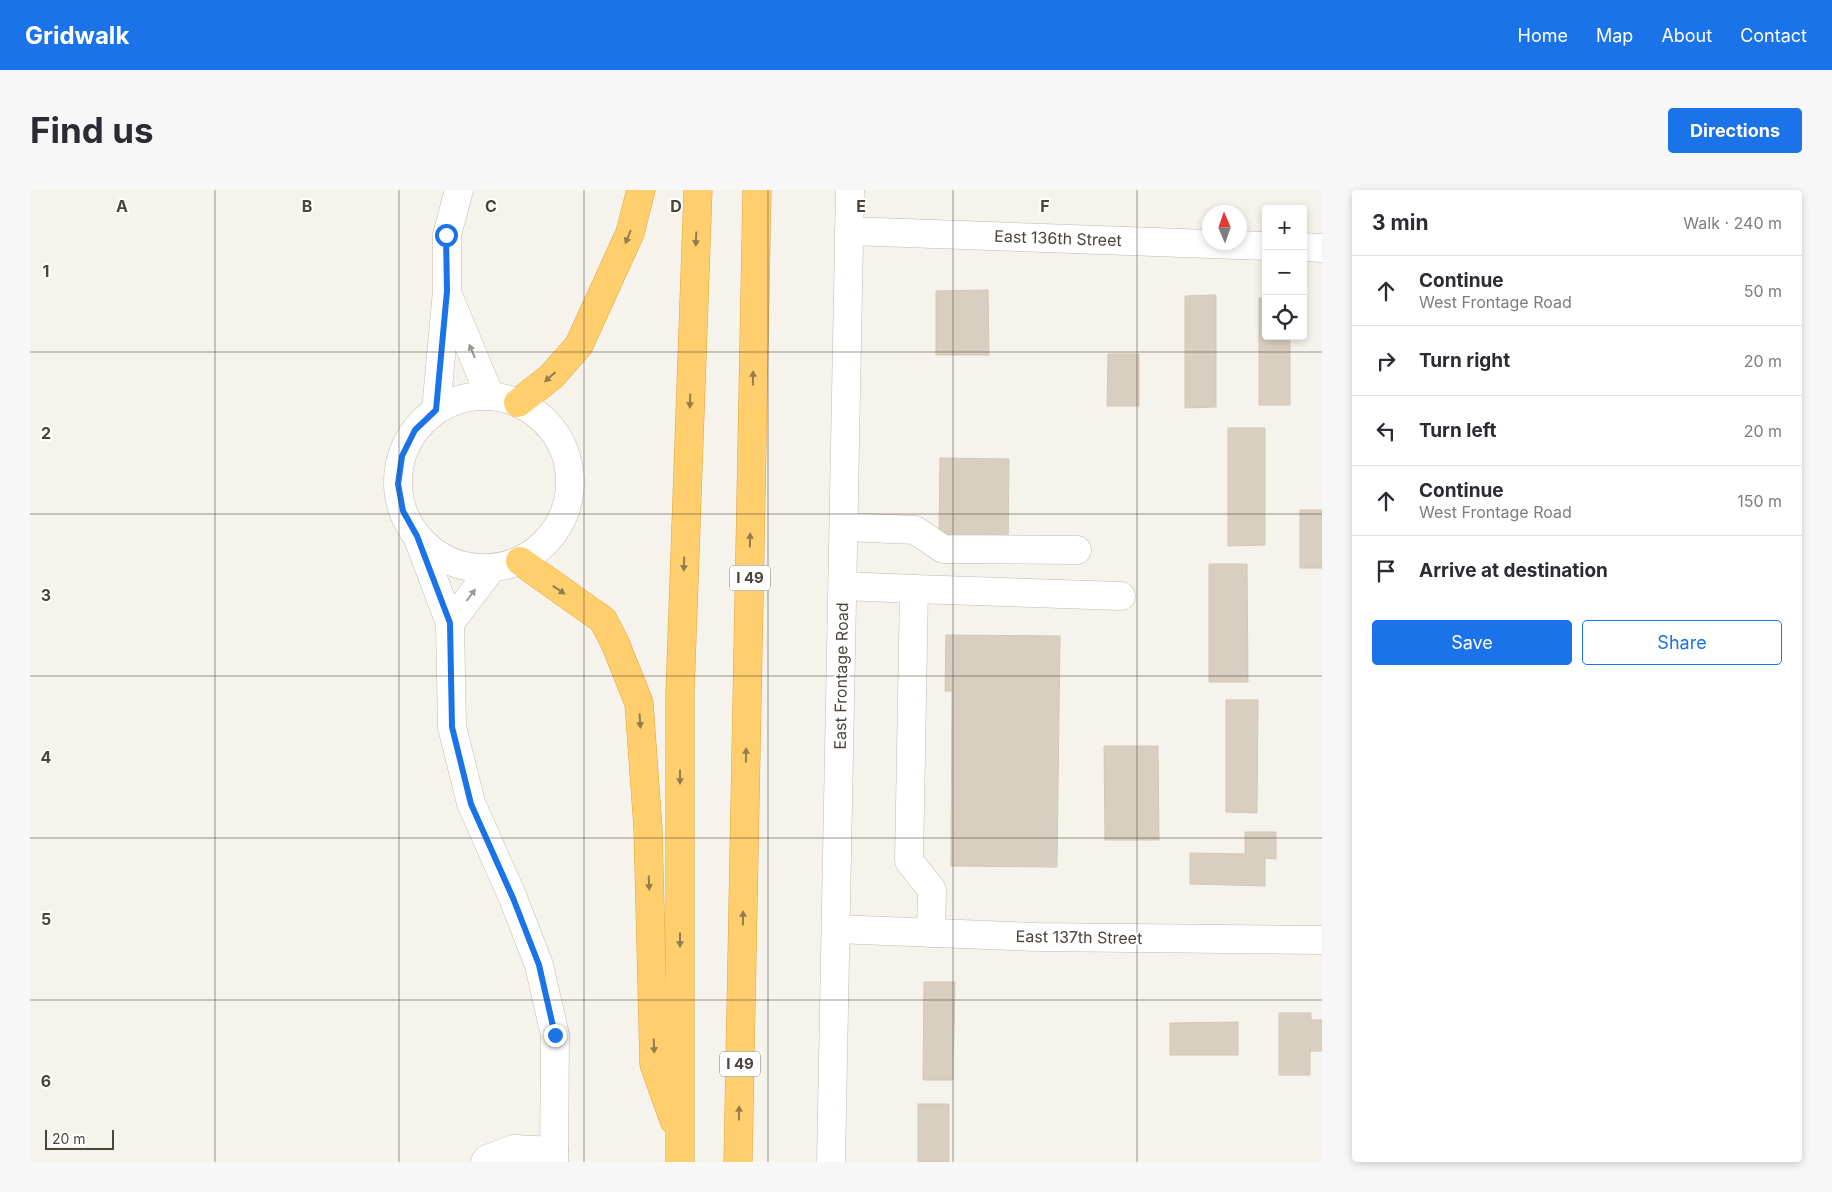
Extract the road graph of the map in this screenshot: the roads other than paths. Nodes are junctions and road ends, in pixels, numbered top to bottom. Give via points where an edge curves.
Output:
1 (459, 190) edge
2 (641, 190) edge
3 (698, 190) edge
4 (757, 190) edge
5 (850, 190) edge
6 (850, 231) junction
7 (1262, 246) edge
8 (1307, 247) edge
9 (1322, 248) edge
10 (447, 291) junction
11 (490, 396) junction
12 (518, 402) junction
13 (436, 410) junction
14 (844, 527) junction
15 (417, 536) junction
16 (1077, 550) dead end
17 (520, 561) junction
18 (492, 568) junction
19 (843, 586) junction
20 (914, 589) junction
21 (1121, 596) dead end
22 (450, 623) junction
23 (836, 929) junction
24 (931, 933) junction
25 (1322, 940) edge
26 (681, 1151) edge
27 (554, 1156) edge
28 (485, 1162) edge
29 (738, 1162) edge
30 (831, 1162) edge

1 - 10 street via 446,235
2 -> 12 highway via 630,233 580,346 552,376
3 -> 26 highway via 680,693
29 -> 4 highway, I 49
5 - 6 street, East Frontage Road
6 - 7 street, East 136th Street
6 - 14 street, East Frontage Road
8 - 9 street
11 -> 10 street
10 - 13 street
11 - 12 street
11 - 13 street via 462,399
12 - 17 street via 542,418 560,440 570,467 570,496 561,522 543,545
13 - 15 street via 415,430 402,456 398,484 403,511
14 - 16 street via 916,530 943,549
14 - 19 street, East Frontage Road
15 - 18 street via 438,555 464,566
15 - 22 street
17 - 18 street
17 -> 26 highway via 603,620 639,703 648,828 654,1064
22 -> 18 street
19 - 20 street
19 - 23 street, East Frontage Road
20 - 21 street
20 - 24 street via 909,861 932,890
22 - 27 street via 452,727 471,804 539,965 555,1035
23 - 24 street, East 137th Street
23 - 30 street, East Frontage Road
24 - 25 street, East 137th Street
27 - 28 street via 514,1149

